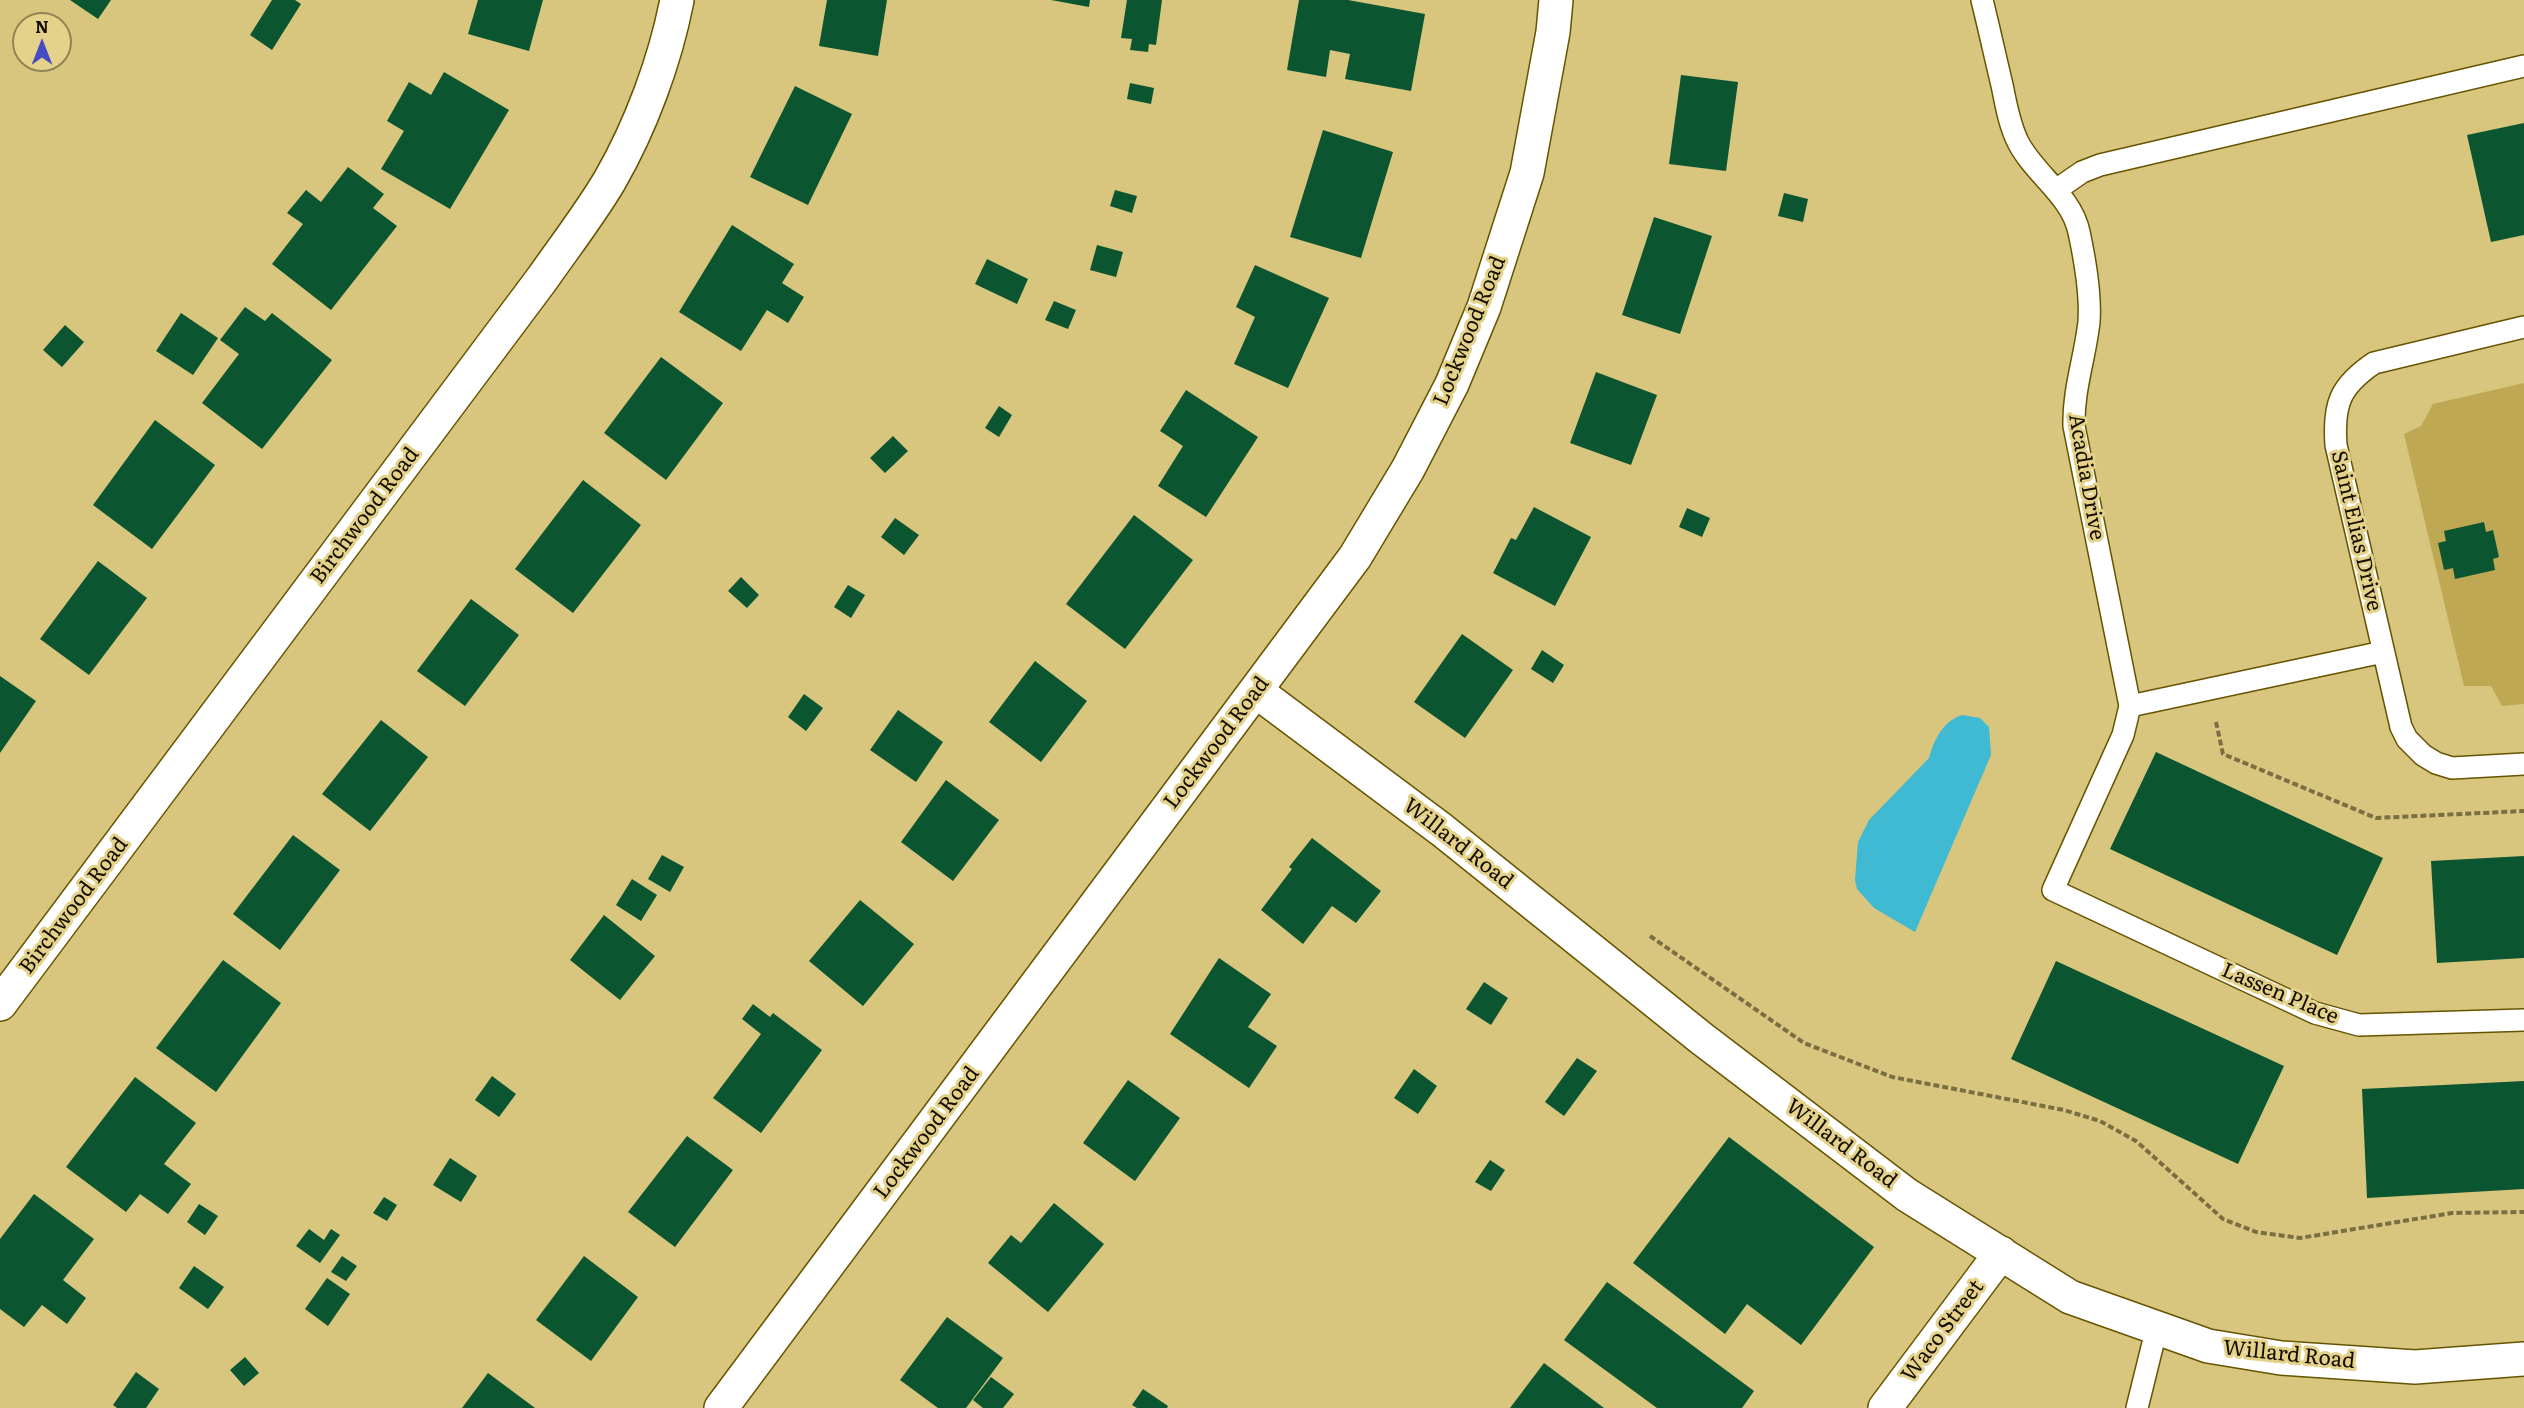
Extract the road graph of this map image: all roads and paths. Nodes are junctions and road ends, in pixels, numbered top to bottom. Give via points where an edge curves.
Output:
1 (677, 0) edge
2 (1556, 0) edge
3 (1982, 0) edge
4 (2524, 66) edge
5 (2056, 190) junction
6 (2524, 327) edge
7 (2383, 652) junction
8 (2208, 689) junction
9 (1256, 691) junction
10 (2130, 706) junction
11 (2524, 764) edge
12 (2524, 811) edge
13 (2053, 890) joint
14 (1650, 936) dead end
15 (0, 1004) edge
16 (2524, 1020) edge
17 (2524, 1212) edge
18 (2001, 1253) junction
19 (2157, 1328) junction
20 (2524, 1359) edge
21 (721, 1408) edge
22 (1885, 1408) edge
23 (2137, 1408) edge

1 - 15 street, Birchwood Road via 672,28 643,110 610,180 542,279
2 - 9 street, Lockwood Road via 1527,173 1484,307 1452,384 1408,469 1355,557
3 - 5 lane, Acadia Drive via 2018,141
4 - 5 lane via 2100,165
5 - 10 lane, Acadia Drive via 2078,229 2086,279 2089,320 2075,392 2074,426
6 - 7 lane, Saint Elias Drive via 2374,363 2356,375 2338,404 2337,445
7 - 8 lane
7 - 11 lane, Saint Elias Drive via 2401,727 2423,755 2452,768
8 - 10 lane
8 - 12 path via 2223,754 2376,818
9 - 18 street, Willard Road via 1442,830 1701,1038 1897,1187
9 - 21 street, Lockwood Road
10 - 13 lane, Acadia Drive via 2122,735
13 - 16 lane, Lassen Place via 2335,1020 2359,1025
14 - 17 path via 1804,1043 1892,1077 2064,1110 2100,1121 2136,1141 2223,1220 2256,1232 2300,1238 2452,1213
18 - 19 street, Willard Road via 2070,1296
18 - 22 street, Waco Street
19 - 20 street, Willard Road via 2208,1346 2281,1358 2415,1367
19 - 23 lane

